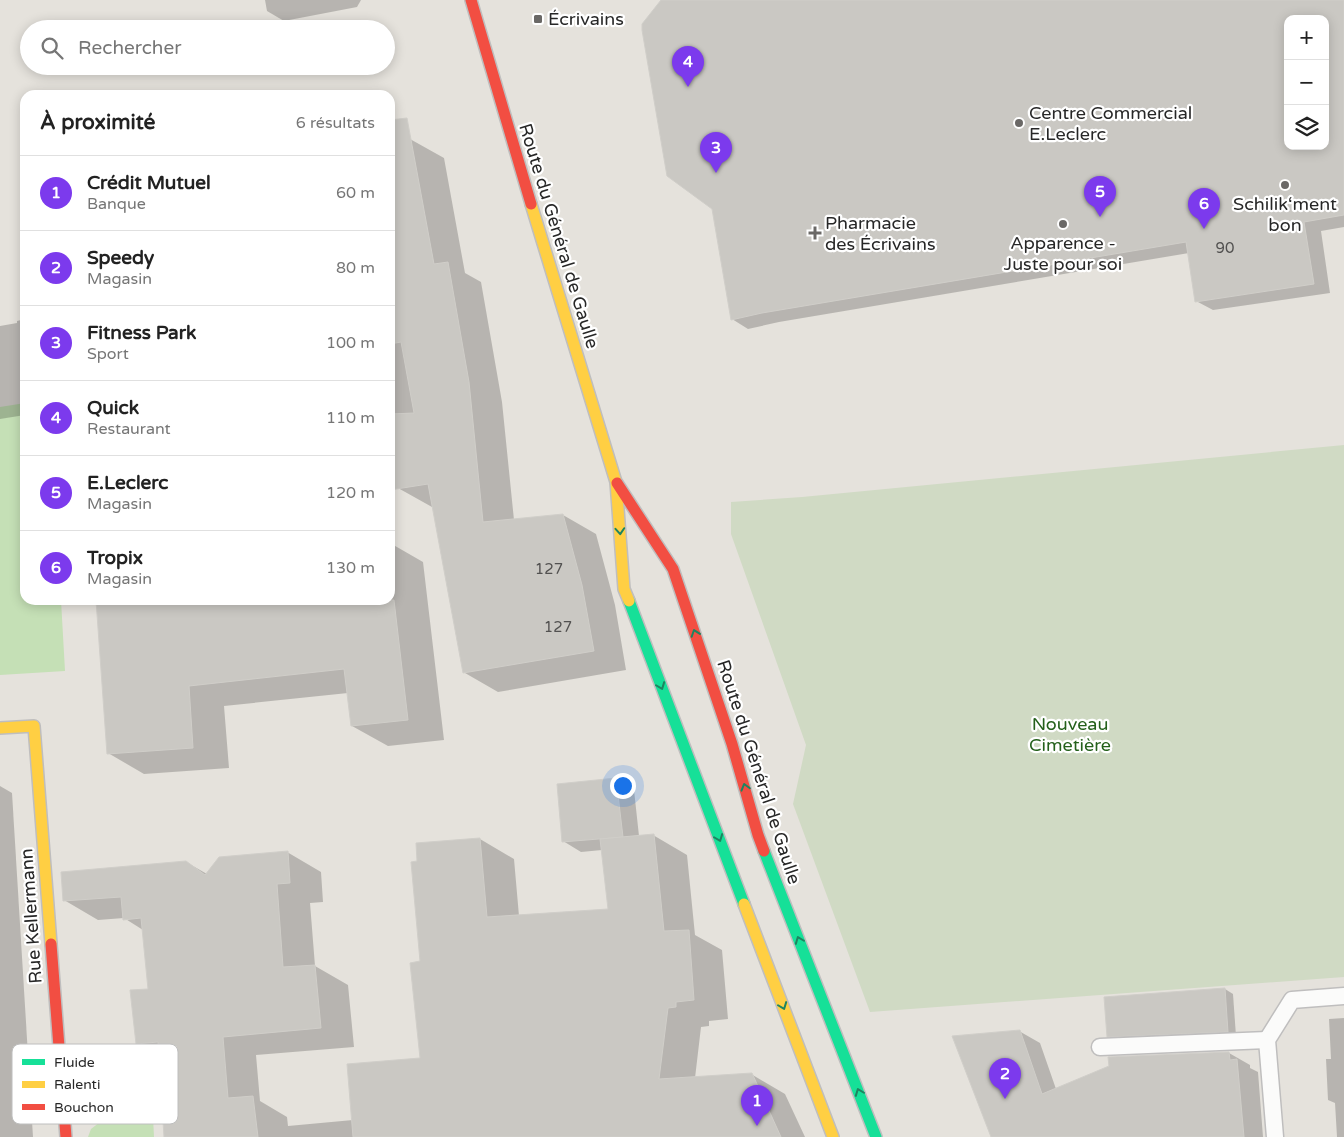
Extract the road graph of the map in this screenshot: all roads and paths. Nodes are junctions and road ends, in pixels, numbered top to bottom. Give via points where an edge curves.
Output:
1 (471, 0) edge
2 (616, 482) junction
3 (0, 728) edge
4 (1344, 996) edge
5 (1268, 1040) junction
6 (59, 1044) edge
7 (1100, 1047) dead end
8 (65, 1124) edge
9 (66, 1137) edge
10 (833, 1137) edge
11 (876, 1137) edge
12 (1275, 1137) edge

1 - 2 main road, Route du Général de Gaulle
2 -> 10 main road, Route du Général de Gaulle via 624,589
11 -> 2 main road, Route du Général de Gaulle via 758,834 732,744 673,569
3 - 6 main road, Rue Kellermann via 34,726
4 - 5 lane via 1292,1000
5 - 7 lane
5 - 12 lane
8 - 9 main road, Rue Kellermann

